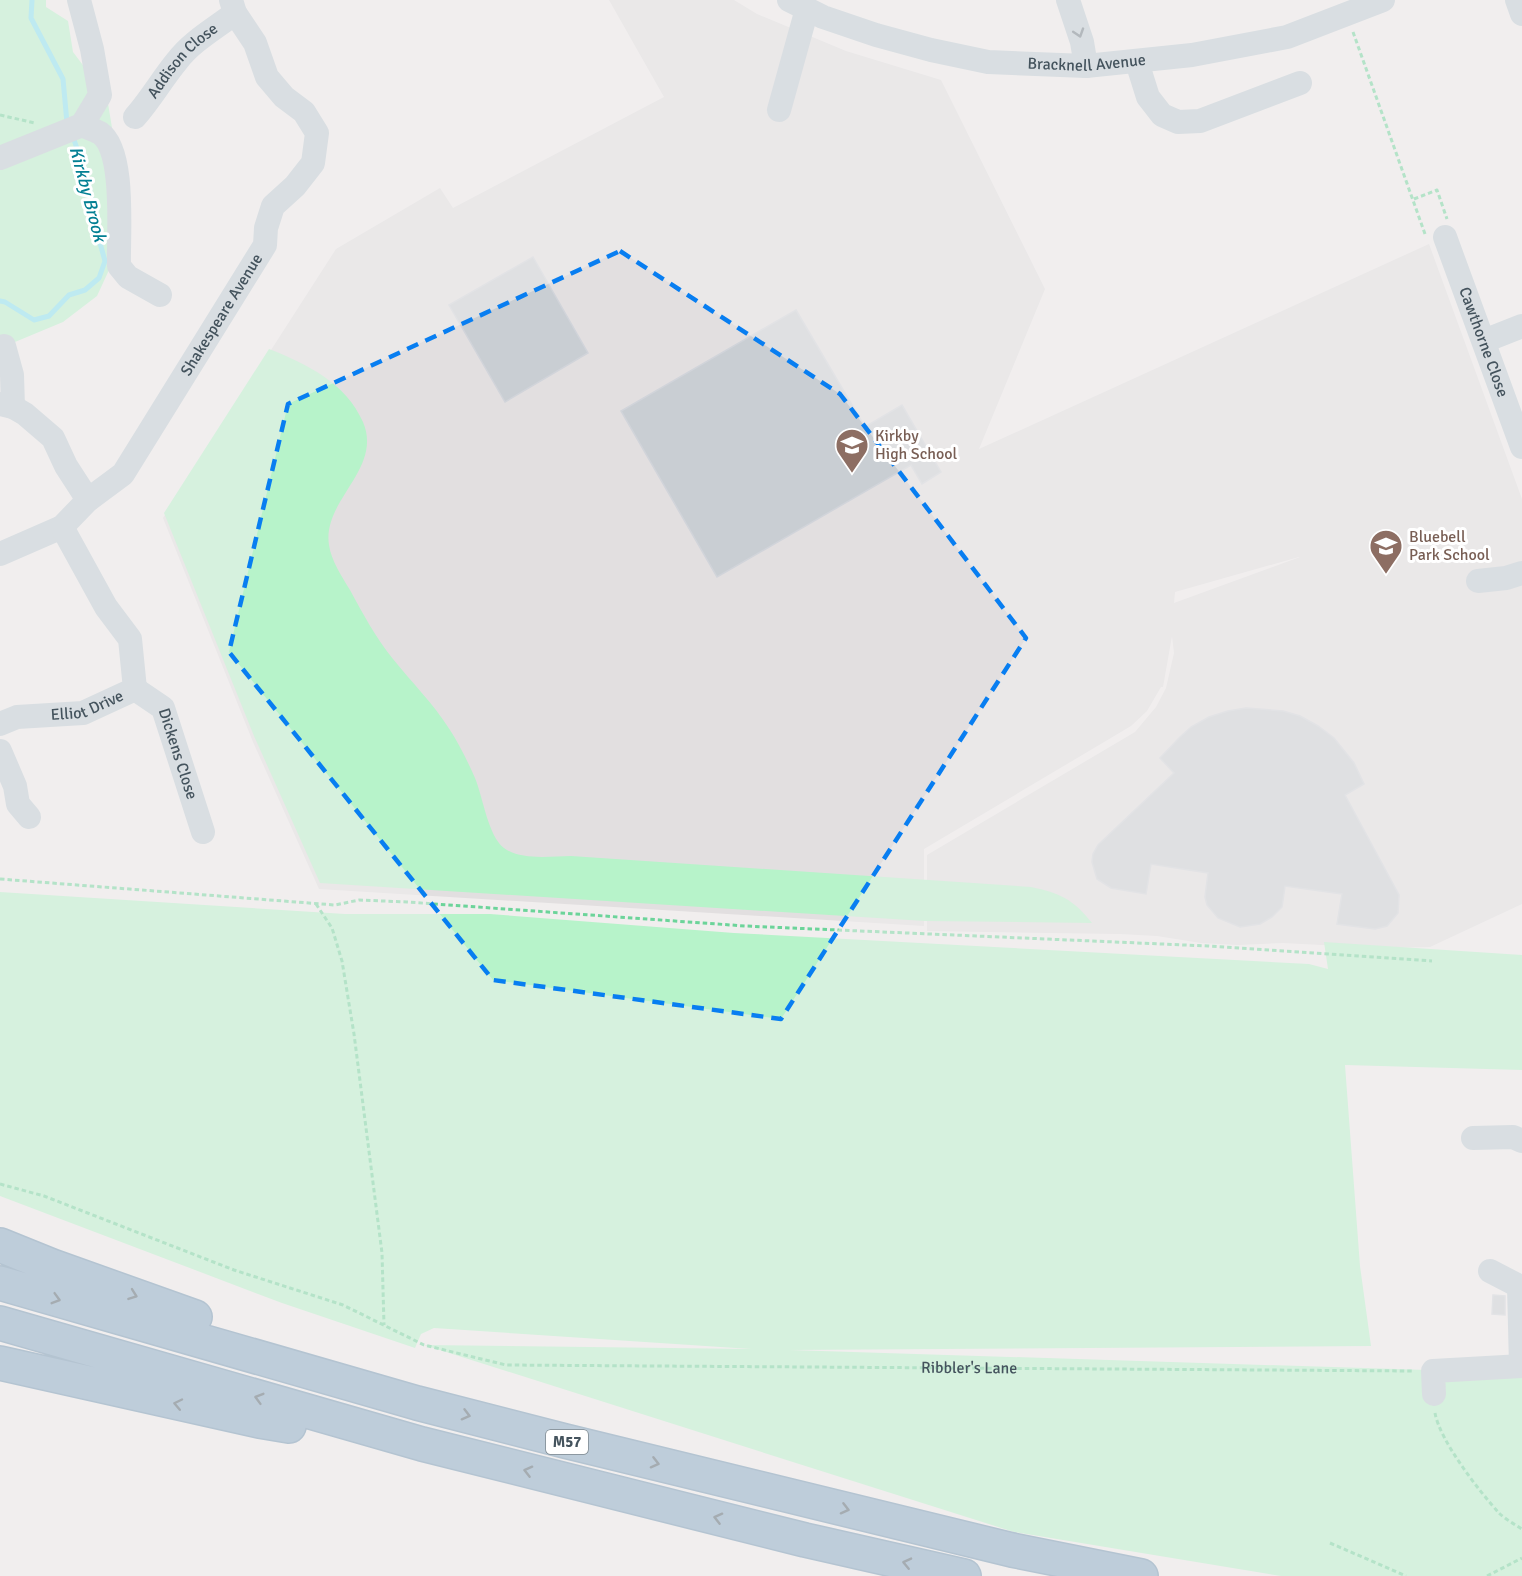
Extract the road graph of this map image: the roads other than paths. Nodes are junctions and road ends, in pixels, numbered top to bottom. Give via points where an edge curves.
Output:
1 (79, 0) edge
2 (1068, 0) edge
3 (1383, 0) edge
4 (1517, 0) edge
5 (798, 4) edge
6 (233, 6) edge
7 (1522, 14) edge
8 (1137, 62) junction
9 (1086, 66) junction
10 (1300, 83) dead end
11 (779, 110) dead end
12 (135, 117) dead end
13 (82, 125) junction
14 (0, 158) edge
15 (1445, 237) road end
16 (160, 295) dead end
17 (1522, 326) edge
18 (1484, 341) junction
19 (4, 346) dead end
20 (7, 405) edge
21 (1522, 447) edge
22 (88, 500) junction
23 (62, 527) junction
24 (0, 554) edge
25 (1522, 573) edge
26 (1479, 581) dead end
27 (135, 689) junction
28 (0, 724) edge
29 (0, 751) edge
30 (29, 817) dead end
31 (203, 832) dead end
32 (1473, 1138) dead end
33 (1522, 1141) edge
34 (0, 1245) edge
35 (1490, 1271) dead end
36 (0, 1283) edge
37 (0, 1323) edge
38 (0, 1363) edge
39 (1521, 1366) edge
40 (1433, 1383) road end
41 (417, 1403) junction
42 (422, 1444) junction
43 (964, 1576) edge
44 (1141, 1576) edge

1 - 13 street via 100,95
2 -> 9 street
3 - 8 street, Bracknell Avenue via 1287,37
4 - 7 street
5 - 9 street, Bracknell Avenue via 876,35 988,62
5 - 11 street
6 - 12 street, Addison Close via 177,61
6 - 22 street, Shakespeare Avenue via 255,43 267,78 304,112 317,133 314,163 273,206 265,245 123,474
8 - 9 street, Bracknell Avenue
8 - 10 street via 1148,97 1162,115 1178,122 1200,121
13 - 14 street
13 - 16 street via 101,134 112,154 120,185 119,267 128,277
15 - 18 street, Cawthorne Close
17 - 18 street
18 - 21 street, Cawthorne Close
19 - 20 street via 12,375
20 - 22 street via 25,414 53,438
22 - 23 street, Shakespeare Avenue
23 - 24 street, Shakespeare Avenue
23 - 27 street, Elliot Drive via 106,607 130,639
25 - 26 street
27 - 28 street, Elliot Drive via 83,713 17,717
27 - 31 street, Dickens Close via 163,708
29 - 30 street via 18,804
32 - 33 street via 1513,1137
34 -> 41 highway, M57 via 163,1306 289,1347
35 - 39 street via 1519,1286
36 -> 41 highway, M57
42 -> 37 highway, M57
42 -> 38 highway, M57 via 259,1421
39 - 40 street
41 -> 44 highway, M57 via 1001,1547
43 -> 42 highway, M57

